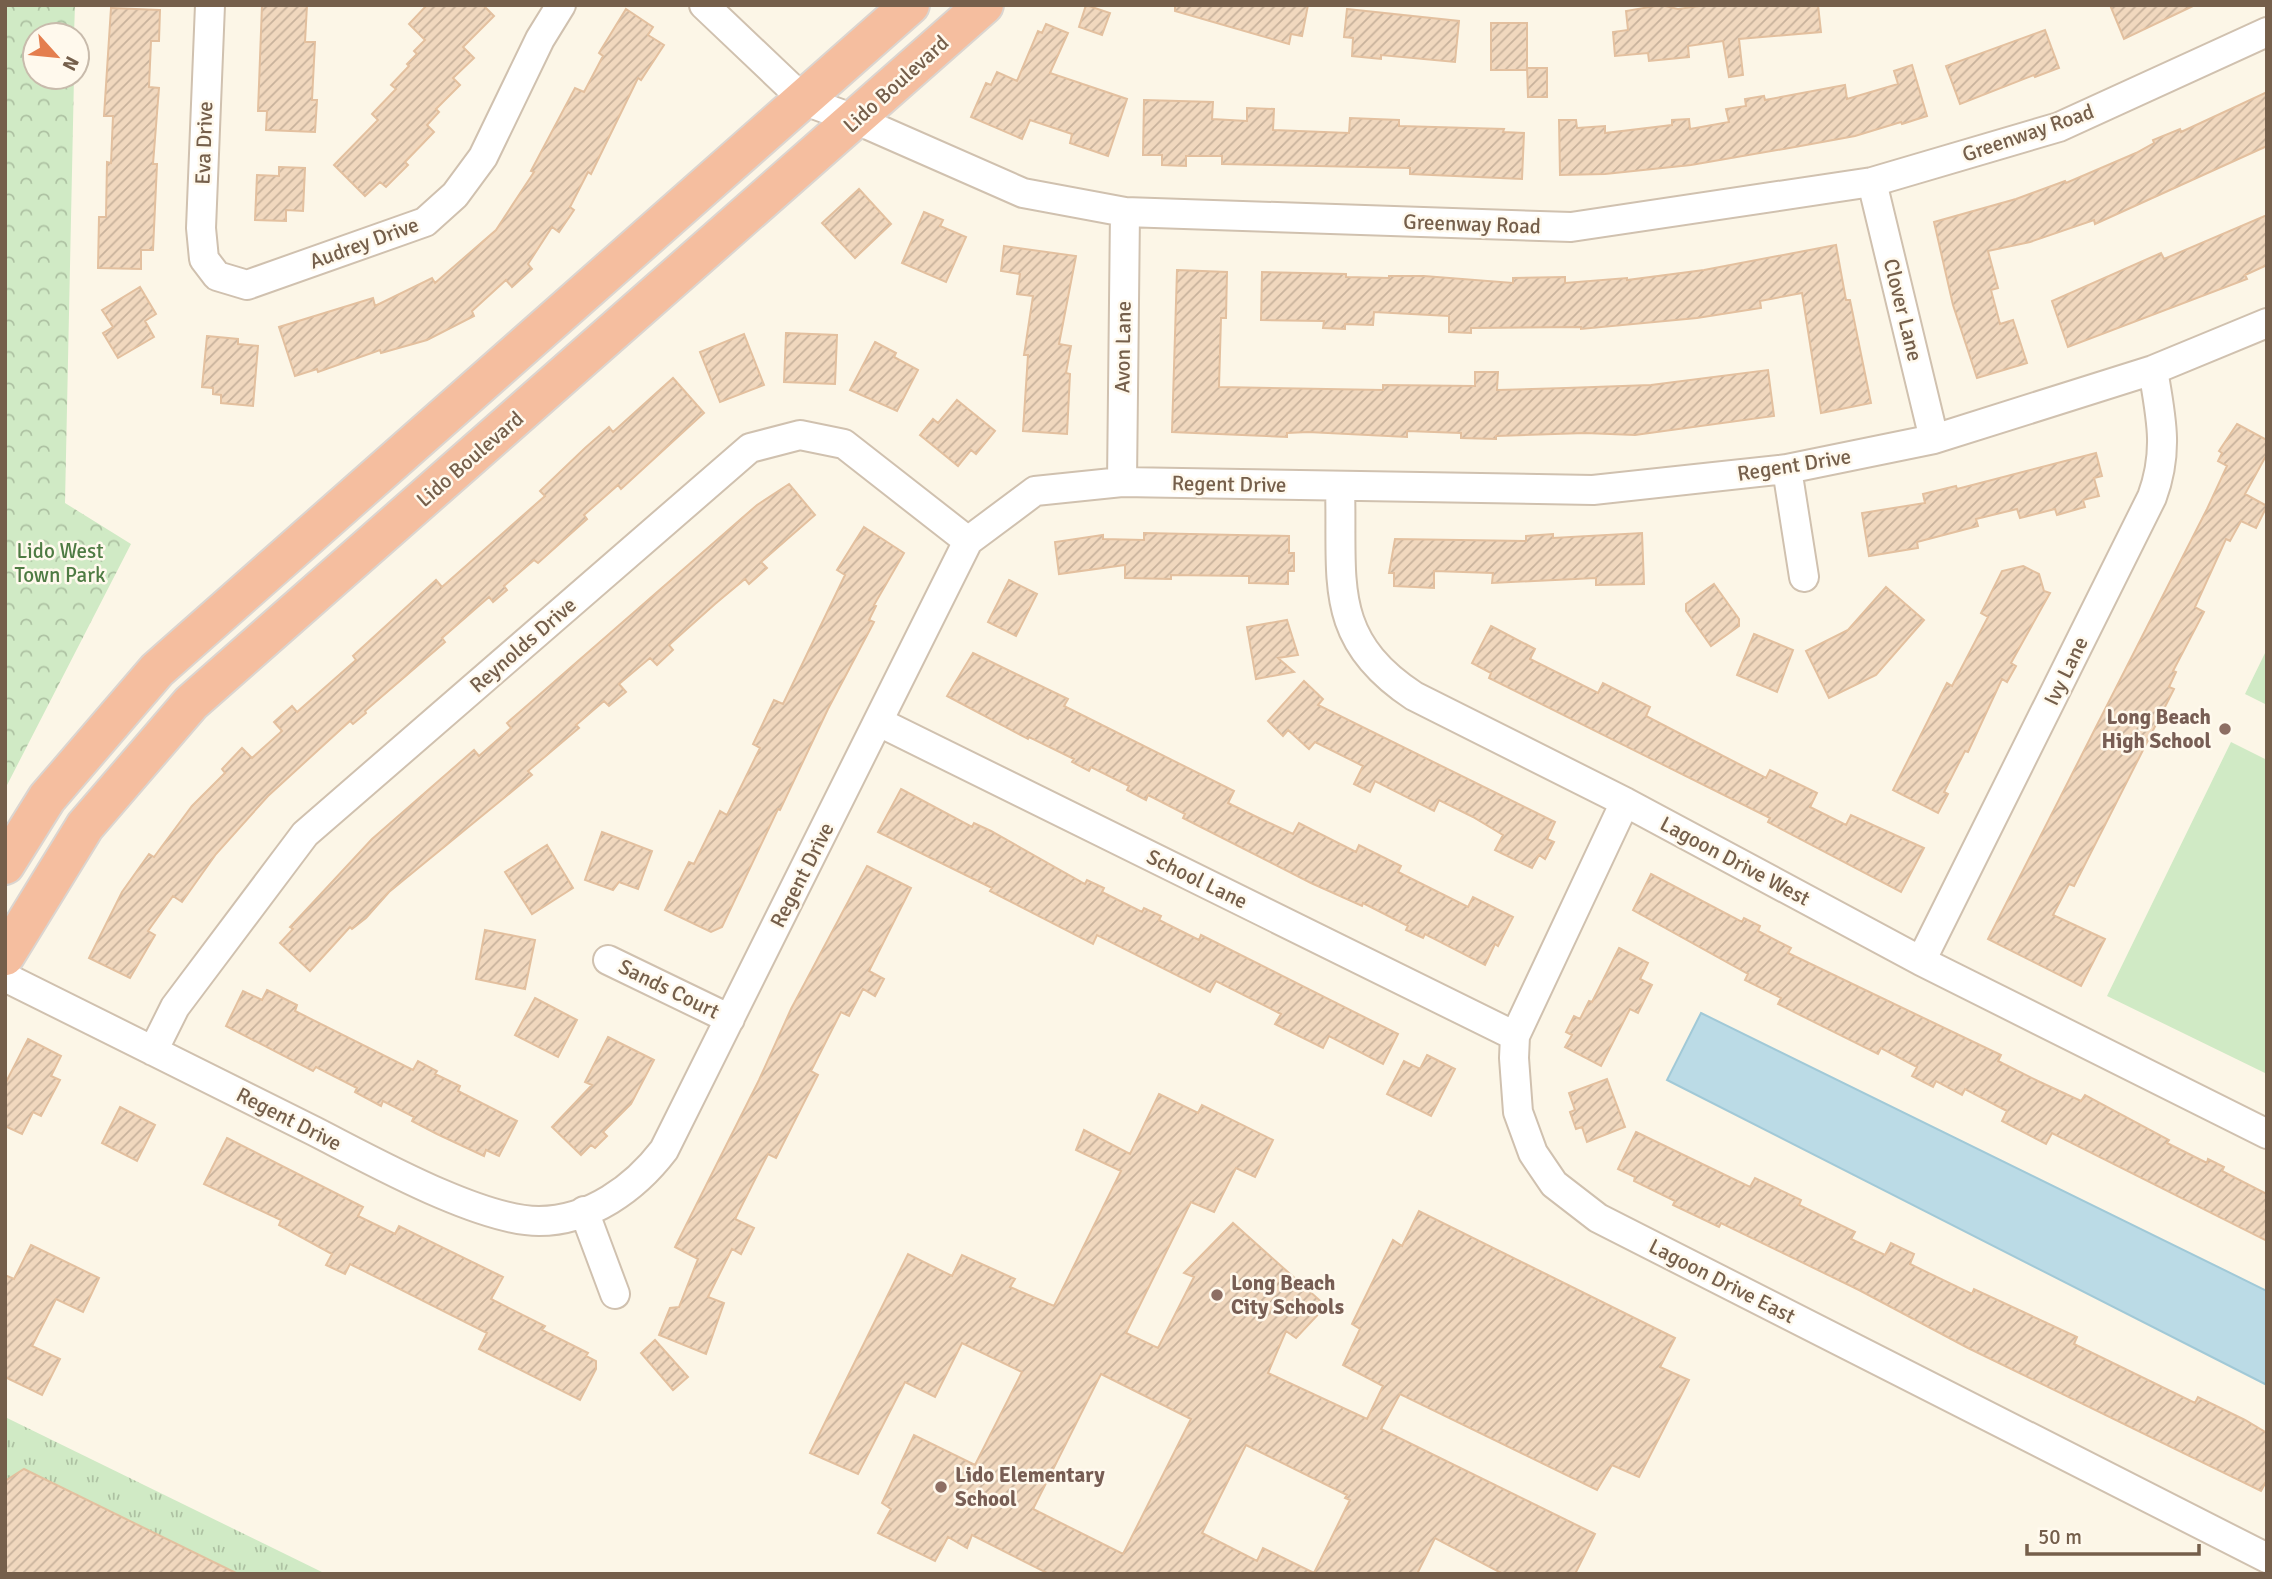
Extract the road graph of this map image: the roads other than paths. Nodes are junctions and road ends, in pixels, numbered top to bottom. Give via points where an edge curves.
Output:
1 (210, 5) edge
2 (561, 5) edge
3 (704, 5) edge
4 (910, 5) edge
5 (984, 5) edge
6 (2267, 32) edge
7 (805, 101) junction
8 (857, 120) junction
9 (1872, 182) junction
10 (1125, 212) junction
11 (217, 276) joint
12 (2267, 323) edge
13 (2153, 370) junction
14 (1934, 439) junction
15 (1787, 469) junction
16 (1122, 482) junction
17 (1340, 486) junction
18 (968, 541) junction
19 (1804, 577) dead end
20 (879, 722) junction
21 (1625, 802) junction
22 (5, 865) edge
23 (5, 956) edge
24 (608, 960) dead end
25 (1921, 961) junction
26 (5, 977) edge
27 (730, 1019) junction
28 (1515, 1036) junction
29 (153, 1051) junction
30 (2267, 1134) edge
31 (584, 1211) junction
32 (615, 1294) dead end
33 (2267, 1558) edge

1 - 11 street, Eva Drive via 201,228 204,259
2 - 11 street, Audrey Drive via 483,157 455,195 425,222 247,285
3 - 7 street, Greenway Road
4 - 7 highway
5 - 8 highway, Lido Boulevard
6 - 9 street, Greenway Road via 2059,127
7 - 8 street, Greenway Road
7 - 22 highway via 157,670 47,798
8 - 10 street, Greenway Road via 1023,193
8 - 23 highway, Lido Boulevard via 191,703 85,826
9 - 10 street, Greenway Road via 1571,227
9 - 14 street, Clover Lane
10 - 16 street, Avon Lane
12 - 13 street, Regent Drive
13 - 14 street, Regent Drive
13 - 25 street, Ivy Lane via 2164,447 2162,471 2152,497
14 - 15 street, Regent Drive
15 - 17 street, Regent Drive via 1593,490
15 - 19 street
16 - 17 street, Regent Drive
16 - 18 street, Regent Drive via 1035,491
17 - 21 street, Lagoon Drive West via 1344,607 1356,641 1371,662 1414,696
18 - 20 street, Regent Drive
18 - 29 street, Reynolds Drive via 844,444 800,435 750,448 305,834 175,1007
20 - 27 street, Regent Drive
20 - 28 street, School Lane
21 - 25 street, Lagoon Drive West
21 - 28 street, Lagoon Drive East
24 - 27 street, Sands Court
25 - 30 street, Lagoon Drive West
26 - 29 street, Regent Drive
27 - 31 street, Regent Drive via 664,1150 647,1172 614,1198
28 - 33 street, Lagoon Drive East via 1514,1080 1525,1133 1543,1169 1575,1203
29 - 31 street, Regent Drive via 407,1178 498,1214 542,1221
31 - 32 street

